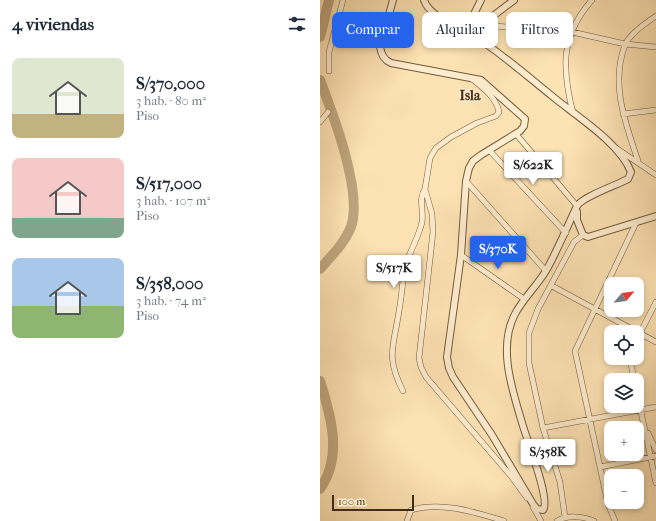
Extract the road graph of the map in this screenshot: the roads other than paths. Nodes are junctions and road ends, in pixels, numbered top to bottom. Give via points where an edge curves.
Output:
1 (343, 0) edge
2 (393, 0) edge
3 (424, 0) edge
4 (481, 0) edge
5 (514, 0) edge
6 (592, 0) edge
7 (435, 12) edge
8 (475, 12) edge
9 (498, 12) edge
10 (656, 16) edge
11 (573, 30) edge
12 (573, 32) edge
13 (626, 44) junction
14 (656, 47) edge
15 (491, 48) edge
16 (568, 48) edge
17 (329, 71) dead end
18 (471, 78) junction
19 (656, 110) edge
20 (328, 112) dead end
21 (573, 113) junction
22 (623, 114) junction
23 (320, 122) edge
24 (516, 134) junction
25 (612, 145) junction
26 (488, 150) junction
27 (638, 162) junction
28 (656, 175) edge
29 (466, 181) junction
30 (425, 189) junction
31 (577, 208) junction
32 (656, 216) edge
33 (636, 223) junction
34 (566, 233) junction
35 (583, 235) junction
36 (462, 255) junction
37 (546, 270) junction
38 (552, 286) junction
39 (524, 299) junction
40 (656, 302) edge
41 (595, 309) junction
42 (624, 325) edge
43 (643, 325) edge
44 (644, 336) edge
45 (656, 342) edge
46 (403, 391) dead end
47 (656, 407) edge
48 (644, 409) edge
49 (624, 413) edge
50 (590, 419) junction
51 (644, 424) joint
52 (543, 428) junction
53 (656, 450) edge
54 (653, 457) edge
55 (600, 467) junction
56 (656, 483) edge
57 (565, 517) junction
58 (407, 521) edge
59 (504, 521) edge
60 (541, 521) edge
61 (557, 521) edge
62 (594, 521) edge
63 (615, 521) edge

1 - 17 street via 329,52
2 - 18 street via 380,47 386,60
3 - 7 street
4 - 8 street
5 - 9 street
6 - 11 street via 581,12
10 - 13 street via 643,25
12 - 13 street
13 - 14 street
13 - 22 street via 620,73 619,96
15 - 21 street
16 - 21 street via 565,76
18 - 24 street via 484,82 523,116 525,124
18 - 30 street via 487,91 499,112 496,116 451,137 436,148 430,158
19 - 22 street
20 - 23 street
21 - 25 street
22 - 27 street
24 - 26 street
24 - 31 street
25 - 27 street
25 - 31 street via 626,163 631,172 630,176
26 - 29 street via 471,163
26 - 34 street
27 - 28 street
29 - 36 street
29 - 37 street
30 - 46 street via 422,193 423,220 406,264 394,333 394,373
30 - 60 street via 432,214 433,232 419,358 421,367 438,393 511,476
31 - 34 street
31 - 35 street via 577,220
32 - 33 street
33 - 35 street via 588,238
33 - 41 street
34 - 37 street
35 - 38 street via 574,242
36 - 39 street
36 - 39 street via 448,350 449,368 533,504 537,509 543,510 545,505 541,480 523,426 507,358 510,326
37 - 39 street
38 - 41 street
38 - 52 street via 538,309 529,333 529,363
40 - 43 street
41 - 42 street
41 - 50 street via 575,352
44 - 45 street
47 - 48 street
49 - 50 street
50 - 52 street
50 - 55 street
51 - 53 street
51 - 54 street
52 - 57 street via 560,482
54 - 55 street
54 - 56 street
55 - 63 street via 608,504
57 - 61 street
57 - 62 street via 589,518
58 - 59 street via 411,510 422,506 461,508

